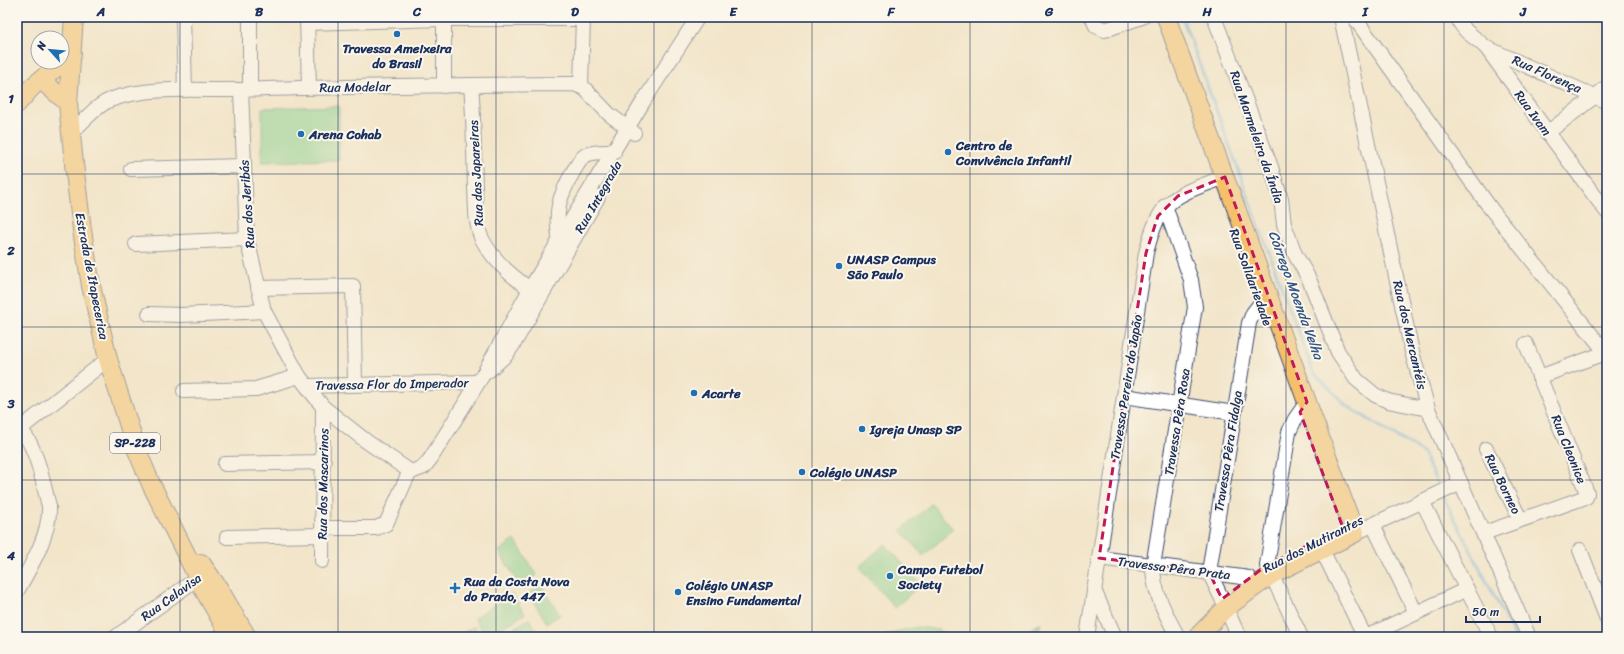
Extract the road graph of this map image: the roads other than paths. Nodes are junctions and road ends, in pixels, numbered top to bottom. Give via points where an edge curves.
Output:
1 (74, 17) edge
2 (183, 17) edge
3 (250, 17) edge
4 (698, 17) edge
5 (709, 17) edge
6 (1092, 17) edge
7 (1142, 17) edge
8 (1155, 17) edge
9 (1166, 17) edge
10 (1214, 17) edge
11 (1341, 17) edge
12 (1354, 17) edge
13 (1457, 17) edge
14 (444, 18) edge
15 (582, 18) edge
16 (312, 20) edge
17 (1486, 47) junction
18 (72, 55) junction
19 (41, 80) junction
20 (471, 85) junction
21 (444, 86) junction
22 (581, 86) junction
23 (309, 87) junction
24 (185, 90) junction
25 (246, 90) junction
26 (1603, 95) edge
27 (68, 102) junction
28 (17, 104) edge
29 (631, 131) junction
30 (71, 132) junction
31 (1547, 133) junction
32 (614, 152) junction
33 (243, 166) junction
34 (131, 169) dead end
35 (1220, 178) junction
36 (1165, 206) junction
37 (1607, 212) edge
38 (247, 239) junction
39 (560, 242) junction
40 (136, 244) dead end
41 (258, 288) junction
42 (530, 290) junction
43 (1260, 304) junction
44 (264, 311) junction
45 (149, 314) dead end
46 (1526, 344) dead end
47 (1606, 354) edge
48 (108, 359) junction
49 (1539, 377) junction
50 (481, 378) junction
51 (303, 381) junction
52 (355, 383) junction
53 (184, 391) dead end
54 (1124, 396) junction
55 (1180, 404) junction
56 (324, 407) junction
57 (1304, 407) junction
58 (1428, 410) junction
59 (1234, 413) junction
60 (19, 428) edge
61 (1486, 449) dead end
62 (324, 462) junction
63 (225, 464) dead end
64 (411, 472) junction
65 (1456, 480) junction
66 (1422, 497) junction
67 (1520, 519) junction
68 (1373, 525) junction
69 (1349, 531) junction
70 (322, 532) junction
71 (1484, 533) junction
72 (227, 537) dead end
73 (1322, 550) junction
74 (1580, 550) dead end
75 (1099, 558) junction
76 (322, 560) dead end
77 (1153, 566) junction
78 (1269, 570) junction
79 (1209, 572) junction
80 (202, 574) junction
81 (1249, 578) junction
82 (1467, 589) junction
83 (1094, 590) junction
84 (17, 591) edge
85 (1224, 604) junction
86 (1416, 613) junction
87 (1607, 619) edge
88 (116, 637) edge
89 (231, 637) edge
90 (248, 637) edge
91 (1086, 637) edge
92 (1115, 637) edge
93 (1178, 637) edge
94 (1184, 637) edge
95 (1197, 637) edge
96 (1239, 637) edge
97 (1301, 637) edge
98 (1365, 637) edge
99 (1491, 637) edge
100 (1529, 637) edge

1 - 18 main road, Estrada de Itapecerica / SP-228
2 - 24 street
3 - 25 street, Rua dos Jeribás
4 - 29 street, Rua Integrada via 663,69
5 - 29 street, Rua Integrada
6 - 7 street via 1096,26 1104,30
8 - 35 main road, Rua Solidariedade
9 - 35 main road, Rua Solidariedade
10 - 58 street, Rua Marmeleira da Índia via 1271,167 1281,200 1284,224 1295,254 1309,280 1338,352 1356,379 1375,395 1388,401
11 - 58 street, Rua dos Mercantéis via 1404,317
12 - 47 street via 1491,209
13 - 17 street, Rua Ivam via 1469,35
14 - 15 street
14 - 16 street
14 - 21 street
15 - 22 street
16 - 23 street
17 - 26 street, Rua Florença
17 - 31 street, Rua Ivam
18 - 19 main road
18 - 27 main road, Estrada de Itapecerica / SP-228
19 - 27 main road
19 - 28 main road
20 - 21 street, Rua Modelar
20 - 22 street, Rua Modelar
20 - 42 street, Rua das Japareiras via 476,202 480,233 501,264
21 - 23 street, Rua Modelar
22 - 29 street via 609,114
23 - 25 street, Rua Modelar
24 - 25 street, Rua Modelar
24 - 30 street, Rua Modelar via 141,93 110,100
25 - 33 street, Rua dos Jeribás
26 - 31 street
27 - 30 main road, Estrada de Itapecerica / SP-228
29 - 32 street, Rua Integrada
29 - 50 street, Rua Integrada via 514,345
30 - 48 main road, Estrada de Itapecerica / SP-228 via 91,286
31 - 37 street, Rua Ivam
32 - 39 street, Rua Integrada
32 - 39 street via 590,154 580,161 560,196
33 - 34 street
33 - 38 street, Rua dos Jeribás
35 - 36 street, Travessa Pereira do Japão via 1185,192
35 - 43 main road, Rua Solidariedade
35 - 57 main road, Rua Solidariedade
36 - 54 street, Travessa Pereira do Japão via 1154,225 1146,253
36 - 55 street, Travessa Pêra Rosa via 1194,292 1194,317
38 - 40 street
38 - 41 street, Rua dos Jeribás
39 - 42 street, Rua Integrada
41 - 44 street, Rua dos Jeribás
41 - 52 street via 353,286
42 - 50 street, Rua Integrada
43 - 57 main road, Rua Solidariedade
43 - 59 street, Travessa Pêra Fidalga via 1249,323
44 - 45 street
44 - 51 street, Rua dos Jeribás
46 - 49 street, Rua Cleonice
47 - 49 street
48 - 60 street
48 - 80 main road, Estrada de Itapecerica / SP-228 via 136,448 151,484
49 - 67 street, Rua Cleonice via 1587,493 1586,497
50 - 52 street, Travessa Flor do Imperador
50 - 64 street, Rua Integrada via 431,458 424,467
51 - 52 street, Travessa Flor do Imperador
51 - 53 street, Travessa Flor do Imperador via 256,389
51 - 56 street, Rua dos Jeribás
54 - 55 street
54 - 75 street, Travessa Pereira do Japão
55 - 59 street
55 - 77 street, Travessa Pêra Rosa
56 - 62 street, Rua dos Mascarinos
56 - 64 street, Rua dos Jeribás via 366,441
57 - 69 main road, Rua Solidariedade
57 - 78 street via 1289,432
58 - 65 street, Rua dos Mercantéis
59 - 79 street, Travessa Pêra Fidalga
60 - 84 street via 30,443 50,514 40,545
61 - 67 street, Rua Borneo
62 - 63 street
62 - 70 street, Rua dos Mascarinos
64 - 70 street, Rua Integrada via 386,524 376,528
65 - 66 street, Rua dos Mutirantes
65 - 71 street, Rua dos Mercantéis
66 - 68 street, Rua dos Mutirantes
66 - 69 street, Rua dos Mutirantes
66 - 82 street
67 - 71 street, Rua Cleonice
68 - 69 street, Rua dos Mutirantes
68 - 86 street
69 - 73 main road, Rua dos Mutirantes
69 - 78 main road, Rua dos Mutirantes
70 - 72 street, Rua Integrada
70 - 76 street, Rua dos Mascarinos
71 - 100 street, Rua dos Mercantéis
73 - 78 main road, Rua dos Mutirantes
73 - 98 street
74 - 87 street
75 - 77 street, Travessa Pêra Prata
75 - 83 street, Travessa Pereira do Japão
77 - 79 street, Travessa Pêra Prata
77 - 93 street, Travessa Pêra Rosa via 1159,600
78 - 81 main road, Rua dos Mutirantes
78 - 85 main road, Rua dos Mutirantes
78 - 97 street
79 - 81 street, Travessa Pêra Prata
79 - 85 street
80 - 88 street, Rua Celavisa
80 - 89 main road, Estrada de Itapecerica / SP-228
80 - 90 main road, Estrada de Itapecerica / SP-228
81 - 85 main road, Rua dos Mutirantes
82 - 86 street
82 - 99 street
83 - 91 street, Travessa Pereira do Japão
83 - 92 street
85 - 94 main road, Rua dos Mutirantes
85 - 95 main road, Rua dos Mutirantes
85 - 96 street
86 - 98 street

